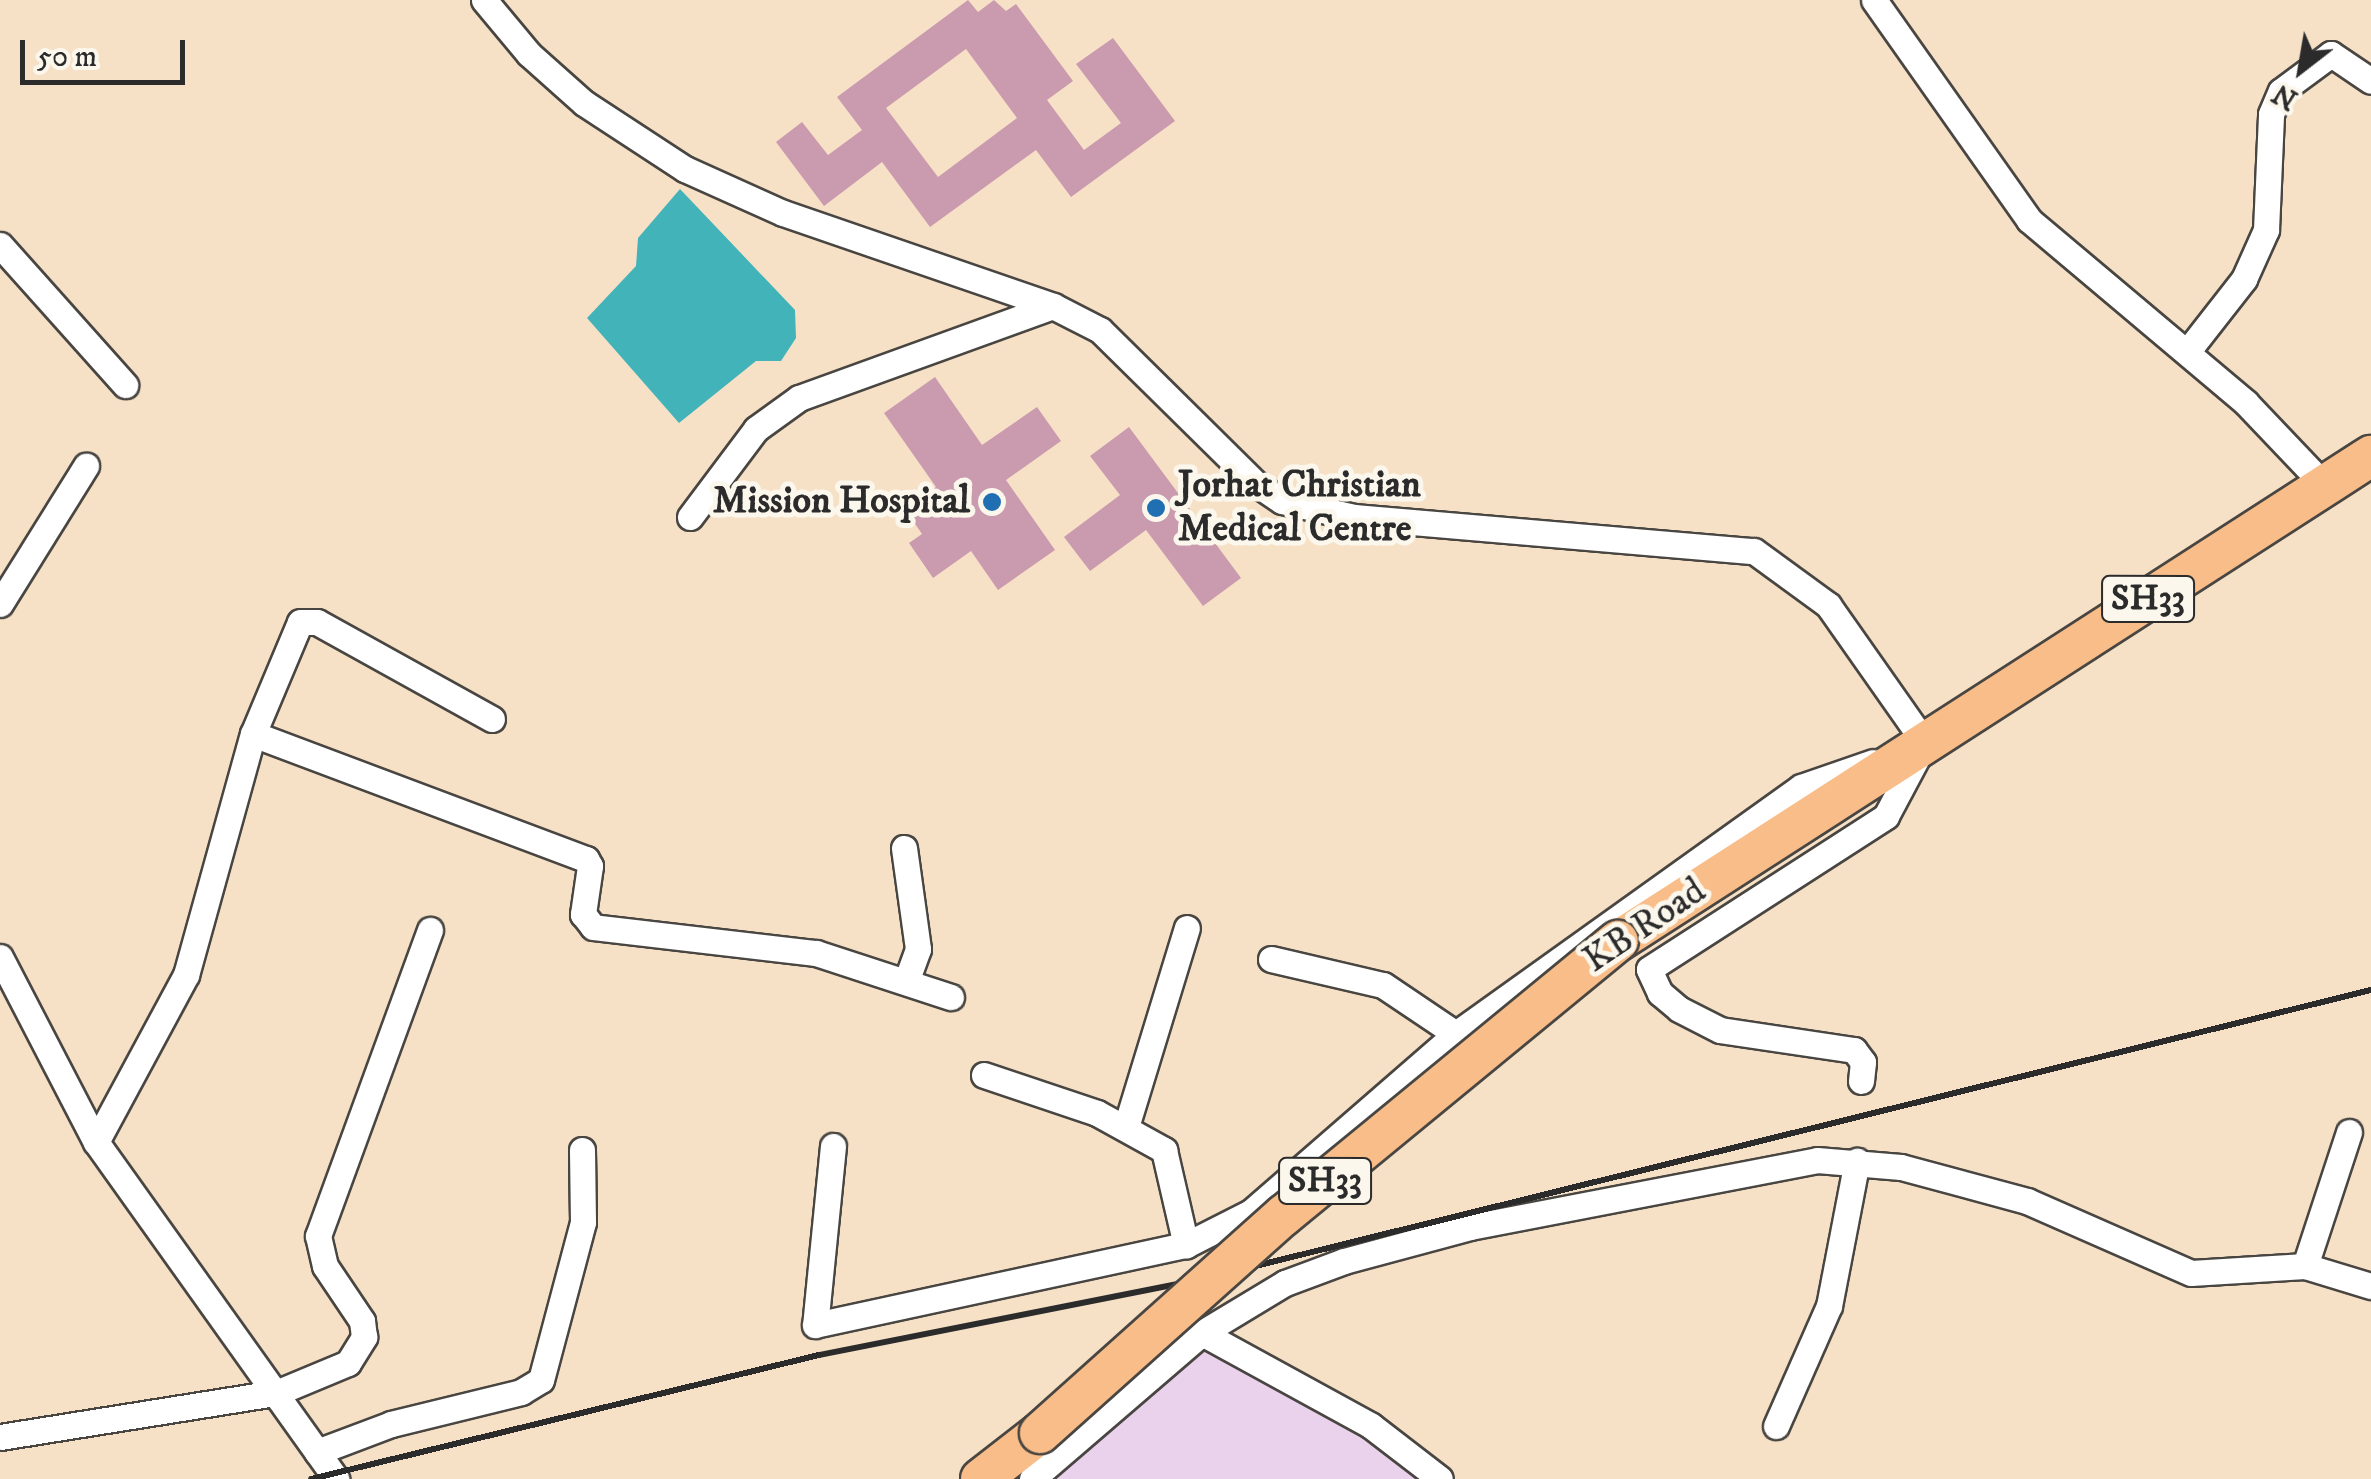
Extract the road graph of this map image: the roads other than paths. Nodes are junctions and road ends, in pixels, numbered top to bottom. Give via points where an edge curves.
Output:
1 (484, 0) edge
2 (1874, 0) edge
3 (2371, 80) edge
4 (0, 245) edge
5 (1052, 306) junction
6 (2187, 352) junction
7 (125, 385) dead end
8 (2371, 456) edge
9 (86, 466) dead end
10 (2324, 485) junction
11 (690, 516) dead end
12 (0, 604) edge
13 (492, 718) dead end
14 (253, 734) junction
15 (1925, 744) junction
16 (904, 848) dead end
17 (1188, 928) dead end
18 (430, 930) dead end
19 (0, 957) edge
20 (1271, 959) dead end
21 (907, 980) junction
22 (951, 997) dead end
23 (1456, 1034) junction
24 (984, 1076) dead end
25 (1861, 1081) dead end
26 (1126, 1127) junction
27 (2350, 1132) dead end
28 (96, 1142) junction
29 (833, 1146) dead end
30 (582, 1150) dead end
31 (1857, 1161) junction
32 (1186, 1245) junction
33 (2304, 1266) junction
34 (2371, 1286) edge
35 (1202, 1333) junction
36 (276, 1393) junction
37 (1776, 1426) dead end
38 (0, 1438) edge
39 (317, 1452) junction
40 (1434, 1477) edge
41 (336, 1479) edge
42 (980, 1479) edge
43 (1032, 1479) edge

1 - 5 street via 529,54 584,103 685,169 783,213
2 - 6 street via 2029,220 2082,272
3 - 6 street via 2332,54 2281,91 2271,114 2266,230 2244,279
4 - 7 street
5 - 11 street via 798,398 756,428
5 - 15 street via 1100,330 1129,354 1255,483 1307,510 1754,551 1828,605
6 - 10 street
8 - 10 main road, KB Road / SH33
9 - 12 street
10 - 15 main road, KB Road / SH33
13 - 14 street via 308,619 295,629
14 - 21 street via 586,859 583,914 605,931 816,953
14 - 28 street via 186,975
15 - 23 street via 1802,786
15 - 25 street via 1886,816 1649,968 1660,993 1720,1030 1854,1050 1863,1062
15 - 42 main road, KB Road / SH33, bridge via 1572,976
16 - 21 street via 918,948
17 - 26 street
18 - 36 street via 318,1236 325,1266 362,1321 364,1337 348,1363 331,1374
19 - 28 street
20 - 23 street via 1383,985
21 - 22 street
23 - 32 street via 1251,1212
24 - 26 street
26 - 32 street via 1169,1158
27 - 33 street
28 - 36 street
29 - 32 street via 815,1325
30 - 39 street via 584,1222 541,1380 522,1392 392,1424
31 - 33 street via 2064,1212 2191,1273
31 - 35 street via 1781,1166 1470,1227 1310,1272
31 - 37 street via 1829,1306
33 - 34 street
35 - 40 street via 1370,1425
35 - 43 street
36 - 38 street
36 - 39 street
39 - 41 street

